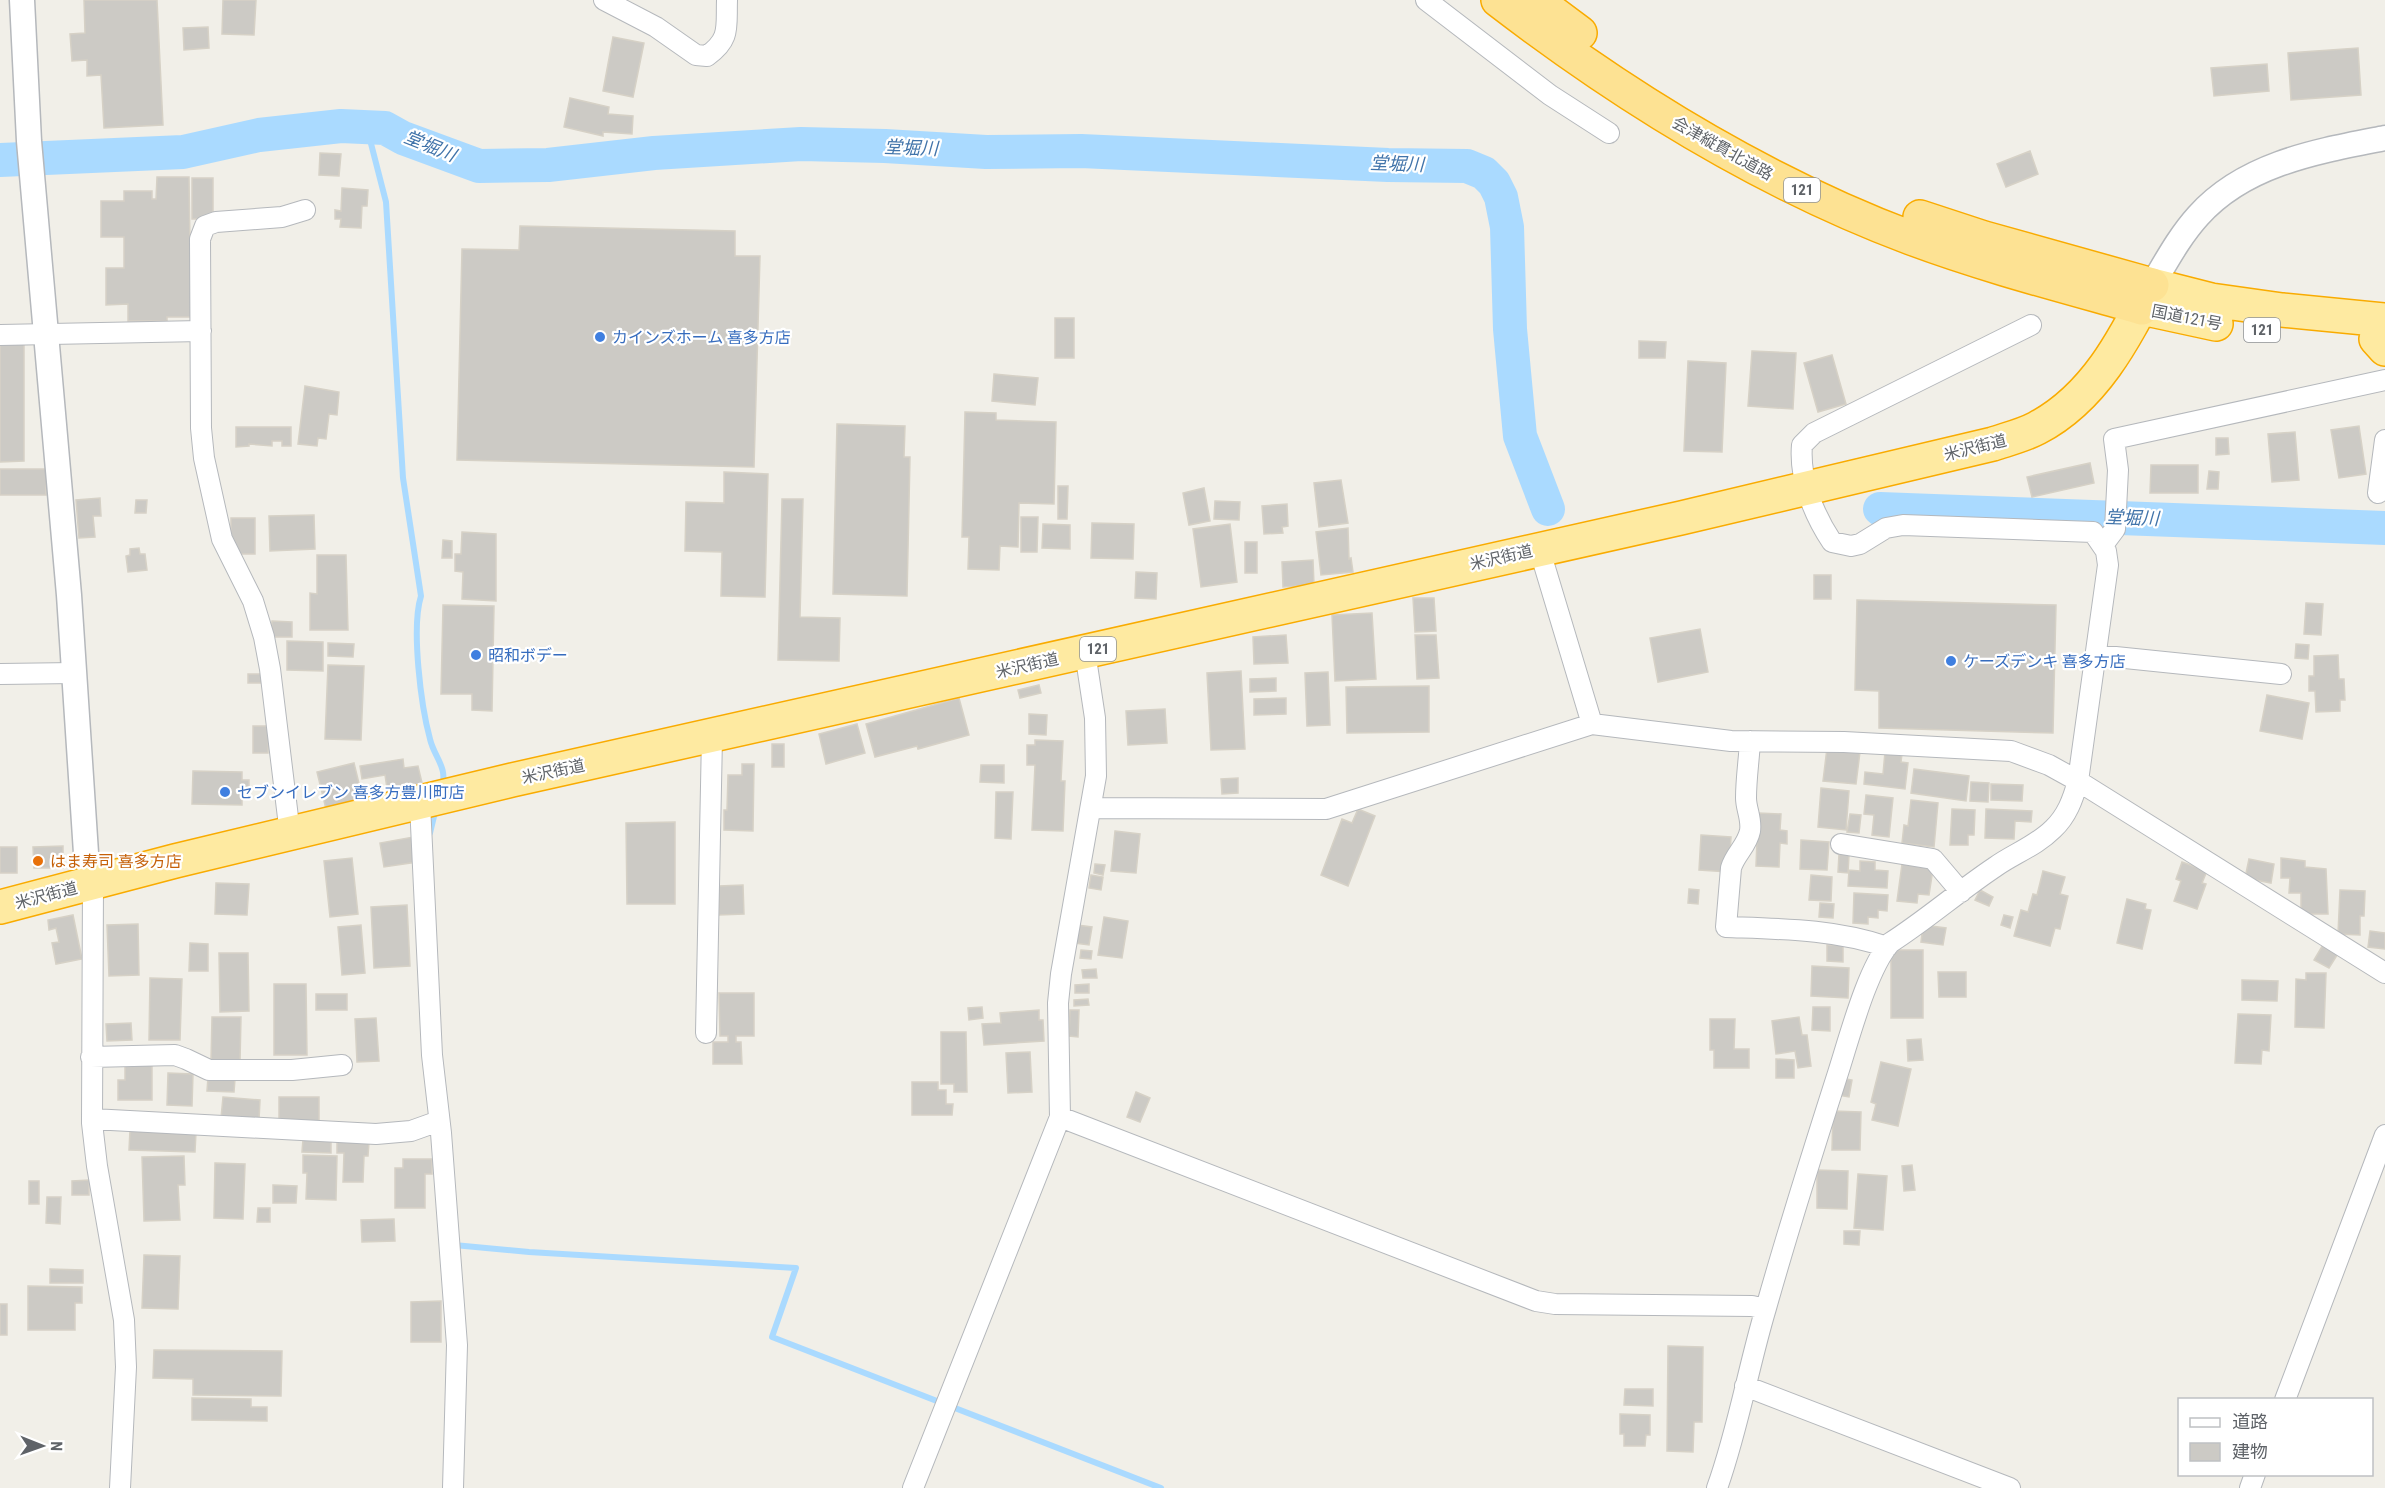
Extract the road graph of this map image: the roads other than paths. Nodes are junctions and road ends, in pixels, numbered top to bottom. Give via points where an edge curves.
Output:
1 (22, 0) edge
2 (604, 0) edge
3 (727, 0) edge
4 (1426, 0) edge
5 (1498, 0) edge
6 (1536, 0) edge
7 (1610, 133) dead end
8 (2385, 138) edge
9 (305, 210) dead end
10 (2147, 296) junction
11 (2031, 325) dead end
12 (201, 331) junction
13 (45, 335) junction
14 (0, 336) edge
15 (2383, 337) edge
16 (2385, 380) edge
17 (2385, 440) edge
18 (1807, 486) junction
19 (2378, 493) dead end
20 (2103, 545) junction
21 (1539, 548) junction
22 (1085, 652) junction
23 (2096, 655) junction
24 (75, 673) junction
25 (0, 674) edge
26 (2281, 674) dead end
27 (1592, 724) junction
28 (712, 736) junction
29 (1750, 741) junction
30 (2078, 781) junction
31 (420, 804) junction
32 (1096, 808) dead end
33 (290, 834) junction
34 (1841, 844) dead end
35 (93, 882) junction
36 (1961, 892) junction
37 (0, 907) edge
38 (1887, 947) junction
39 (2385, 973) edge
40 (706, 1033) dead end
41 (91, 1057) junction
42 (342, 1065) dead end
43 (1060, 1117) junction
44 (92, 1119) junction
45 (439, 1121) junction
46 (2385, 1135) edge
47 (1765, 1309) junction
48 (1745, 1386) junction
49 (2286, 1398) edge
50 (120, 1488) edge
51 (453, 1488) edge
52 (913, 1488) edge
53 (1717, 1488) edge
54 (2010, 1488) edge

1 - 13 street
2 - 3 street via 656,27 696,55 707,56 725,36
4 - 7 street via 1550,95
5 - 10 highway, 会津縦貫北道路 / 121 via 1667,117 1831,204 1976,261
6 - 10 highway, 会津縦貫北道路 / 121 via 1681,99 1839,183 1917,216
8 - 10 street via 2323,151 2253,174 2231,188 2198,216
9 - 12 street via 282,217 205,226 200,239
10 - 15 highway, 国道121号 / 121 via 2214,323 2273,332
10 - 18 highway, 米沢街道 / 121 via 2124,340 2082,396 2036,429 1994,444
11 - 18 street via 1814,433 1802,445
12 - 13 street
12 - 33 street via 204,458 222,539 253,601 264,637
13 - 14 street
13 - 24 street
16 - 20 street via 2114,439 2118,470 2115,529
17 - 19 street
18 - 20 street via 1822,527 1832,542 1851,546 1886,528 1903,525 2093,532
18 - 21 highway, 米沢街道 / 121 via 1682,518
20 - 23 street via 2108,565
21 - 22 highway, 米沢街道 / 121
21 - 27 street
22 - 28 highway, 米沢街道 / 121
22 - 43 street via 1095,718 1096,776 1061,974
23 - 26 street
23 - 30 street
24 - 25 street
24 - 35 street via 86,854
27 - 29 street
27 - 32 street via 1326,809
28 - 31 highway, 米沢街道 / 121
28 - 40 street
29 - 30 street via 2011,751
29 - 38 street via 1746,801 1750,829 1733,859 1726,927 1814,931 1858,937
30 - 36 street via 2067,812 2053,829
30 - 39 street
31 - 33 highway, 米沢街道 / 121
31 - 45 street via 432,1055
33 - 35 highway, 米沢街道 / 121
34 - 36 street via 1933,859
35 - 37 highway, 米沢街道 / 121
35 - 41 street
36 - 38 street
38 - 47 street via 1853,1028
41 - 42 street via 175,1055 209,1070 292,1070
41 - 44 street
43 - 47 street via 1536,1301
43 - 52 street
44 - 45 street via 376,1134 411,1131
44 - 50 street via 124,1320 126,1367
45 - 51 street via 457,1346
46 - 49 street
47 - 48 street
48 - 53 street
48 - 54 street

